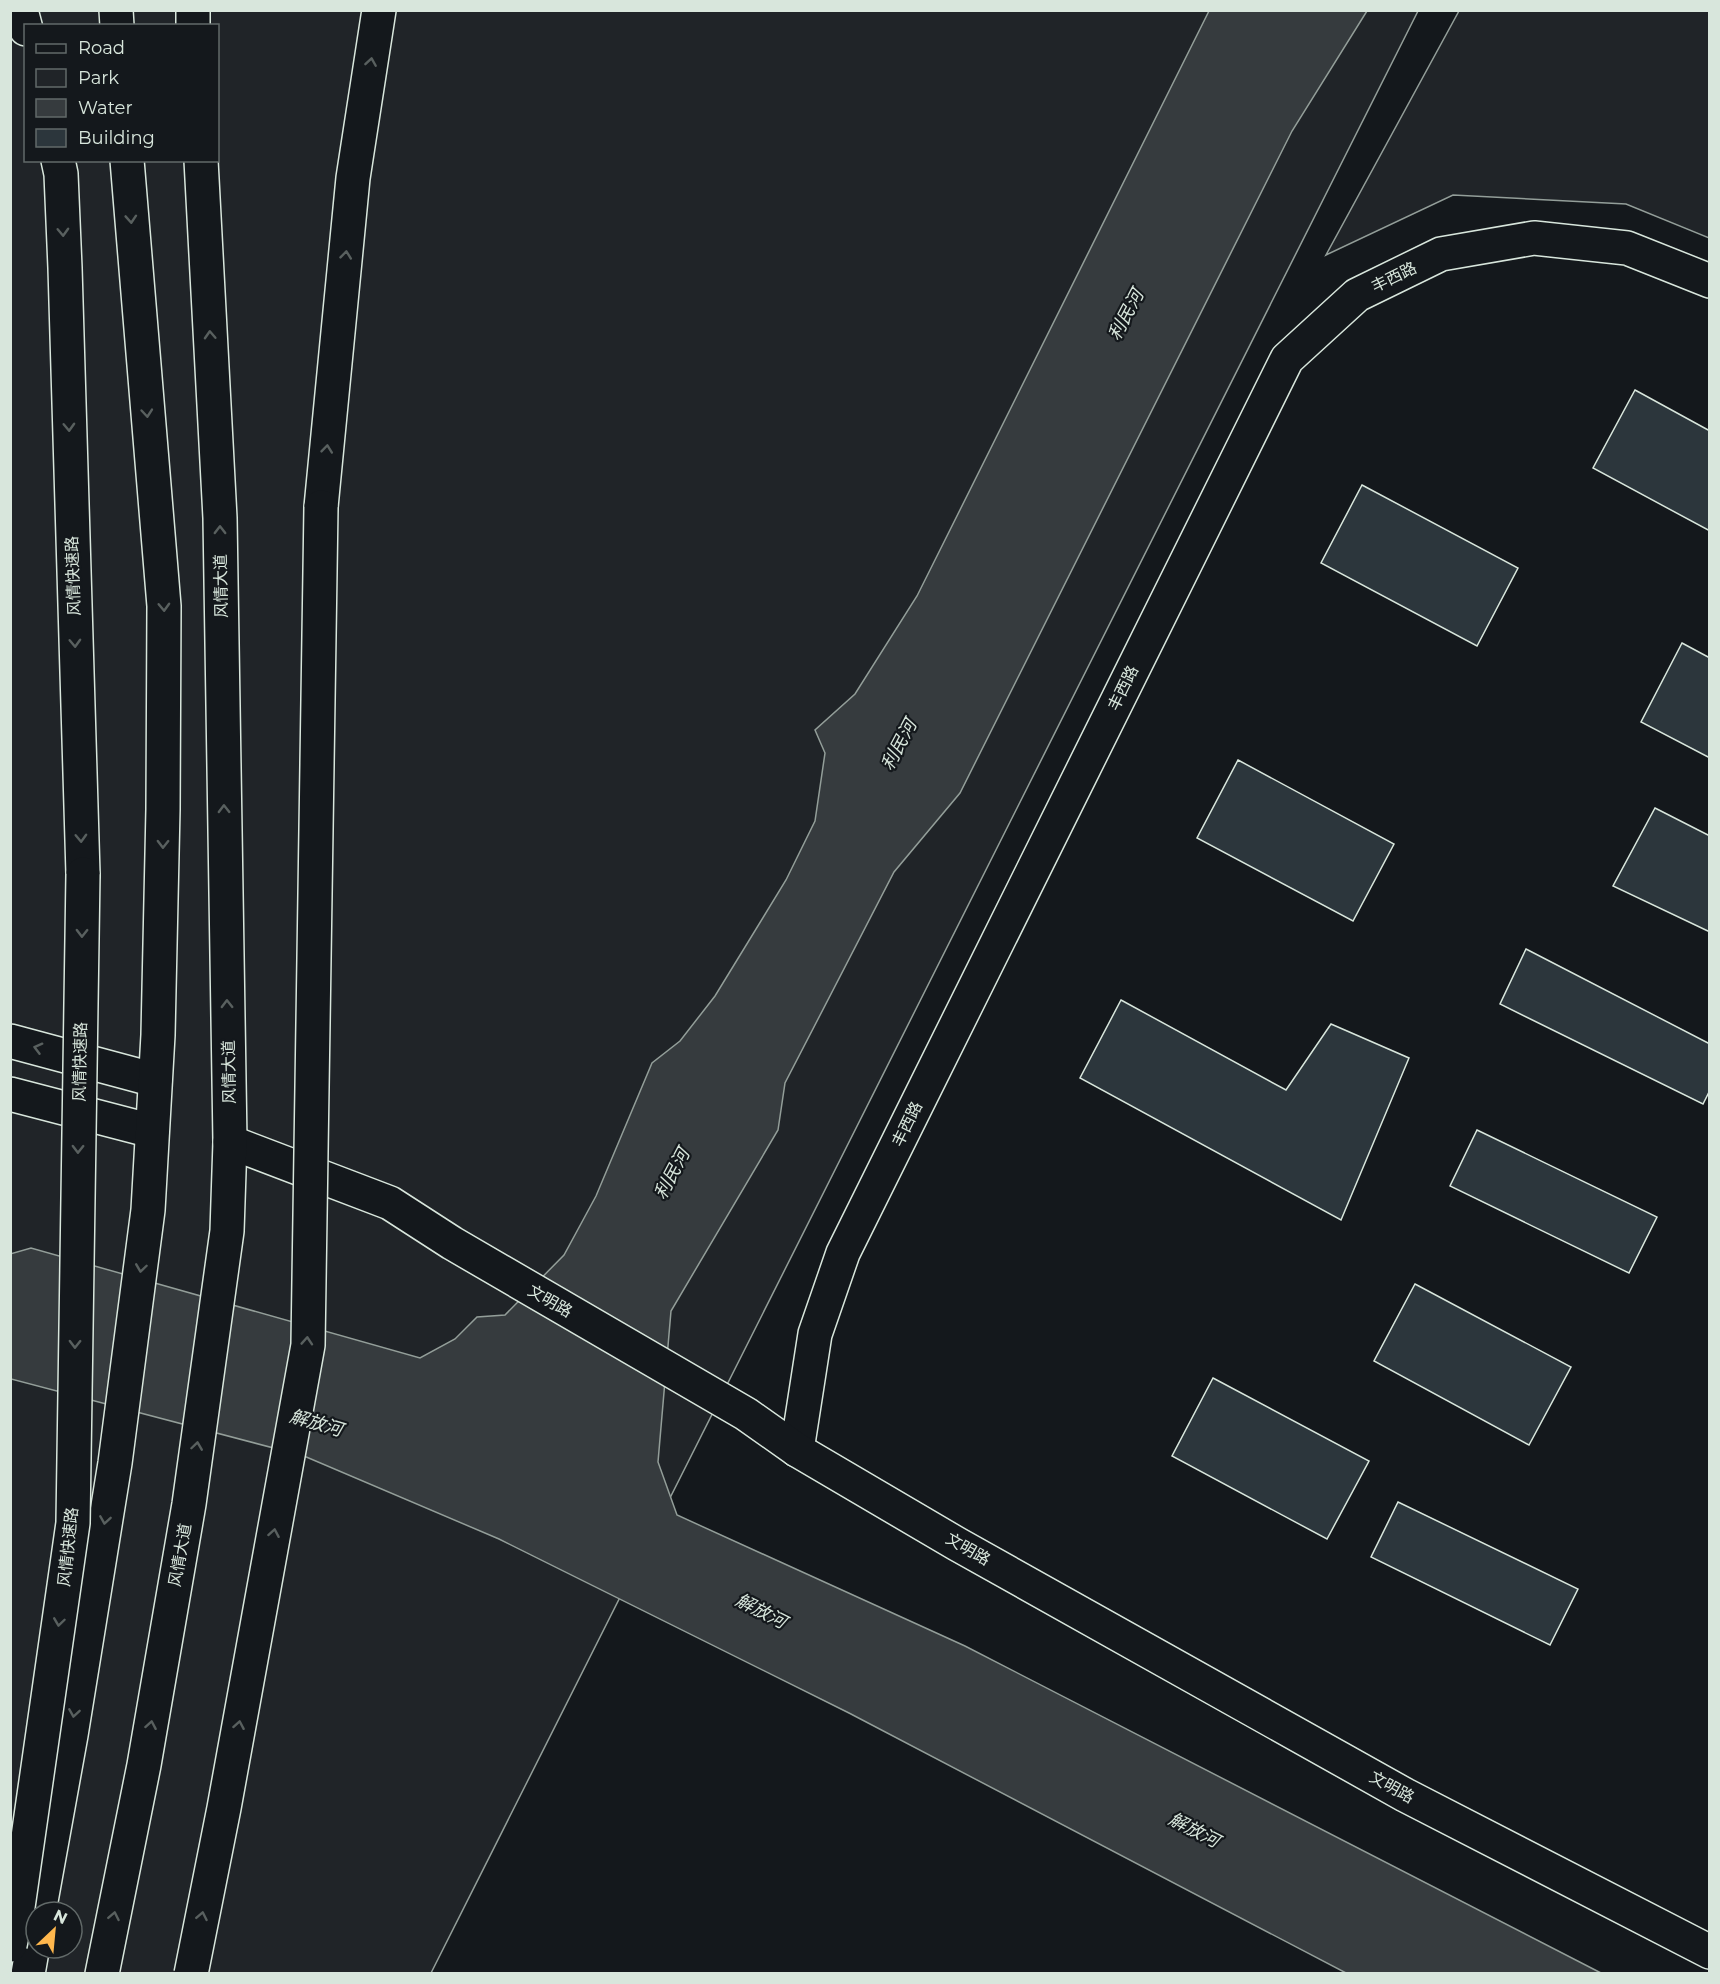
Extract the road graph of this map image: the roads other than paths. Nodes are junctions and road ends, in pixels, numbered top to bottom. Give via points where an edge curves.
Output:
1 (379, 10) edge
2 (127, 162) edge
3 (201, 162) edge
4 (59, 167) edge
5 (1710, 281) edge
6 (10, 1041) edge
7 (155, 1080) junction
8 (10, 1094) edge
9 (152, 1131) junction
10 (230, 1142) junction
11 (797, 1450) junction
12 (41, 1900) edge
13 (10, 1945) edge
14 (1710, 1952) edge
15 (102, 1974) edge
16 (190, 1974) edge

16 -> 1 main road, bridge via 308,1345 321,507 353,178
2 -> 7 main road via 164,606 164,809
10 -> 3 main road, 风情大道 via 220,518
4 -> 13 main road, 风情快速路, bridge via 83,874 73,1523
5 - 11 main road, 丰西路 via 1628,248 1534,238 1441,254 1357,295 1287,359 843,1253 815,1335
7 -> 6 main road
7 - 9 main road
8 - 9 main road
9 -> 12 main road via 148,1210 115,1463
10 - 11 main road, 文明路 via 390,1203 746,1414
15 -> 10 main road, 风情大道 via 144,1765 189,1503 228,1231
11 - 14 main road, 文明路 via 1406,1795

